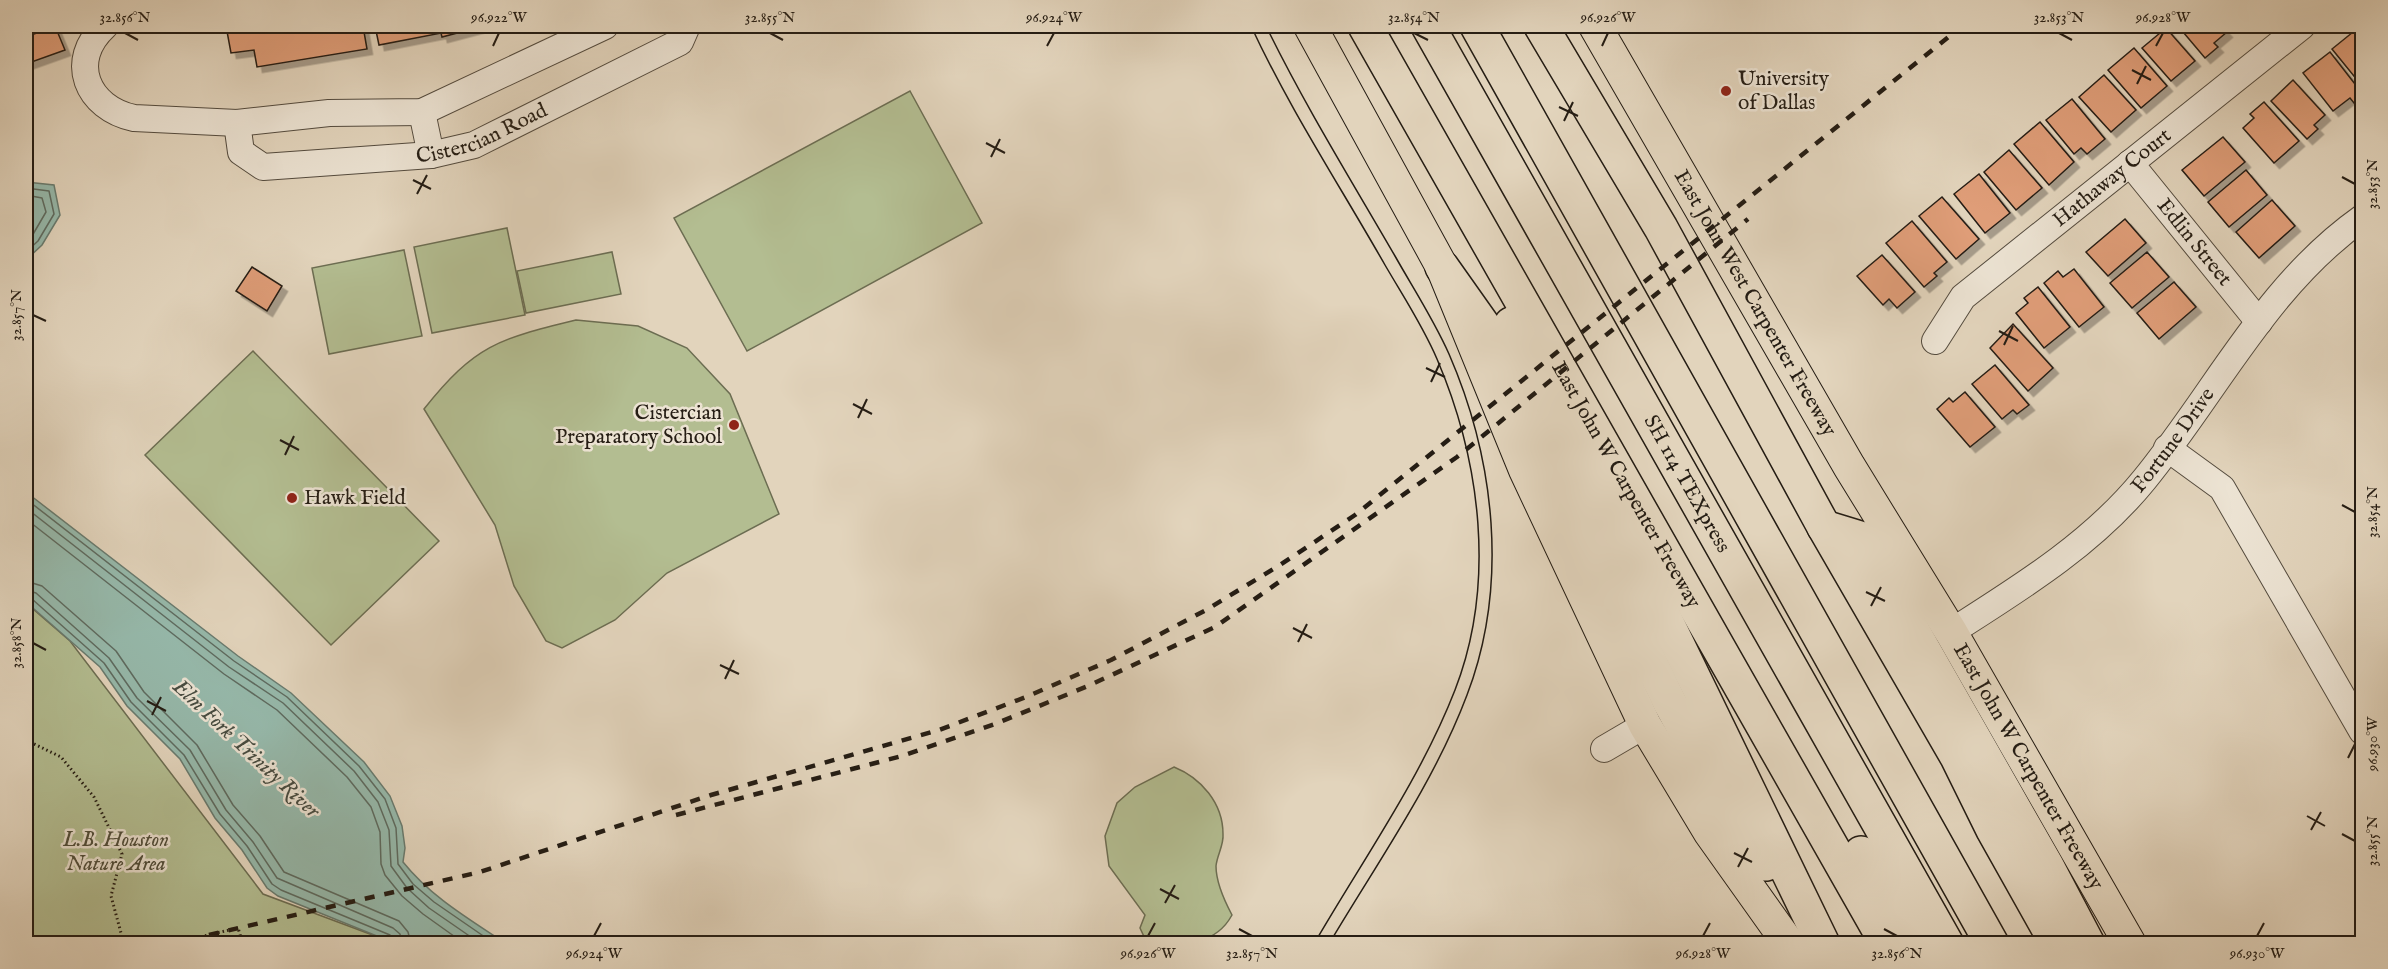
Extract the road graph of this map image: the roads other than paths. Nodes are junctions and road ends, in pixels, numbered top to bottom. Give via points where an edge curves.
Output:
1 (105, 26) edge
2 (605, 26) edge
3 (687, 26) edge
4 (1310, 26) edge
5 (1365, 26) edge
6 (1428, 26) edge
7 (1477, 26) edge
8 (1541, 26) edge
9 (1595, 26) edge
10 (2302, 26) edge
11 (422, 112) junction
12 (237, 123) junction
13 (1435, 146) junction
14 (431, 155) junction
15 (2130, 163) junction
16 (2360, 224) edge
17 (1442, 267) junction
18 (2259, 322) junction
19 (1543, 336) junction
20 (1935, 341) dead end
21 (2167, 448) junction
22 (1850, 466) joint
23 (1824, 527) junction
24 (1951, 632) junction
25 (1645, 724) junction
26 (2362, 731) edge
27 (1604, 748) dead end
28 (1993, 830) junction
29 (1789, 944) edge
30 (1823, 944) edge
31 (1887, 944) edge
32 (1915, 944) edge
33 (1947, 944) edge
34 (1992, 944) edge
35 (2032, 944) edge
36 (2057, 944) edge
37 (2088, 944) edge
38 (2130, 944) edge

1 - 12 street via 88,48 85,64 87,80 104,107 134,118
2 - 11 street
3 - 14 street, Cistercian Road via 680,42 557,104 474,145
4 - 17 main road
5 - 13 highway, East John W Carpenter Freeway
6 - 33 highway, SH 114 TEXpress
7 - 34 highway, SH 114 TEXpress
8 - 23 highway via 1661,228
9 - 22 main road, East John West Carpenter Freeway
10 - 15 street, Hathaway Court
11 - 12 street via 329,113
11 - 14 street
12 - 14 street, Cistercian Road via 241,152 263,167
13 - 19 highway, East John W Carpenter Freeway
13 - 30 highway via 1436,179 1659,606
15 - 18 street, Edlin Street
15 - 20 street, Hathaway Court via 1963,297
16 - 18 street, Fortune Drive via 2306,266
17 - 25 main road via 1525,470
17 - 30 highway via 1500,349 1670,703 1721,796
18 - 21 street, Fortune Drive
19 - 31 highway, East John W Carpenter Freeway
19 - 32 highway via 1574,372
21 - 24 street, Fortune Drive via 2144,480 2066,555
21 - 26 street via 2222,488
22 - 24 main road, East John W Carpenter Freeway
23 - 28 highway via 1957,757
23 - 37 highway via 1860,538
24 - 38 main road, East John W Carpenter Freeway
25 - 27 street
25 - 29 main road via 1710,832
28 - 35 highway via 1998,874
28 - 36 highway

